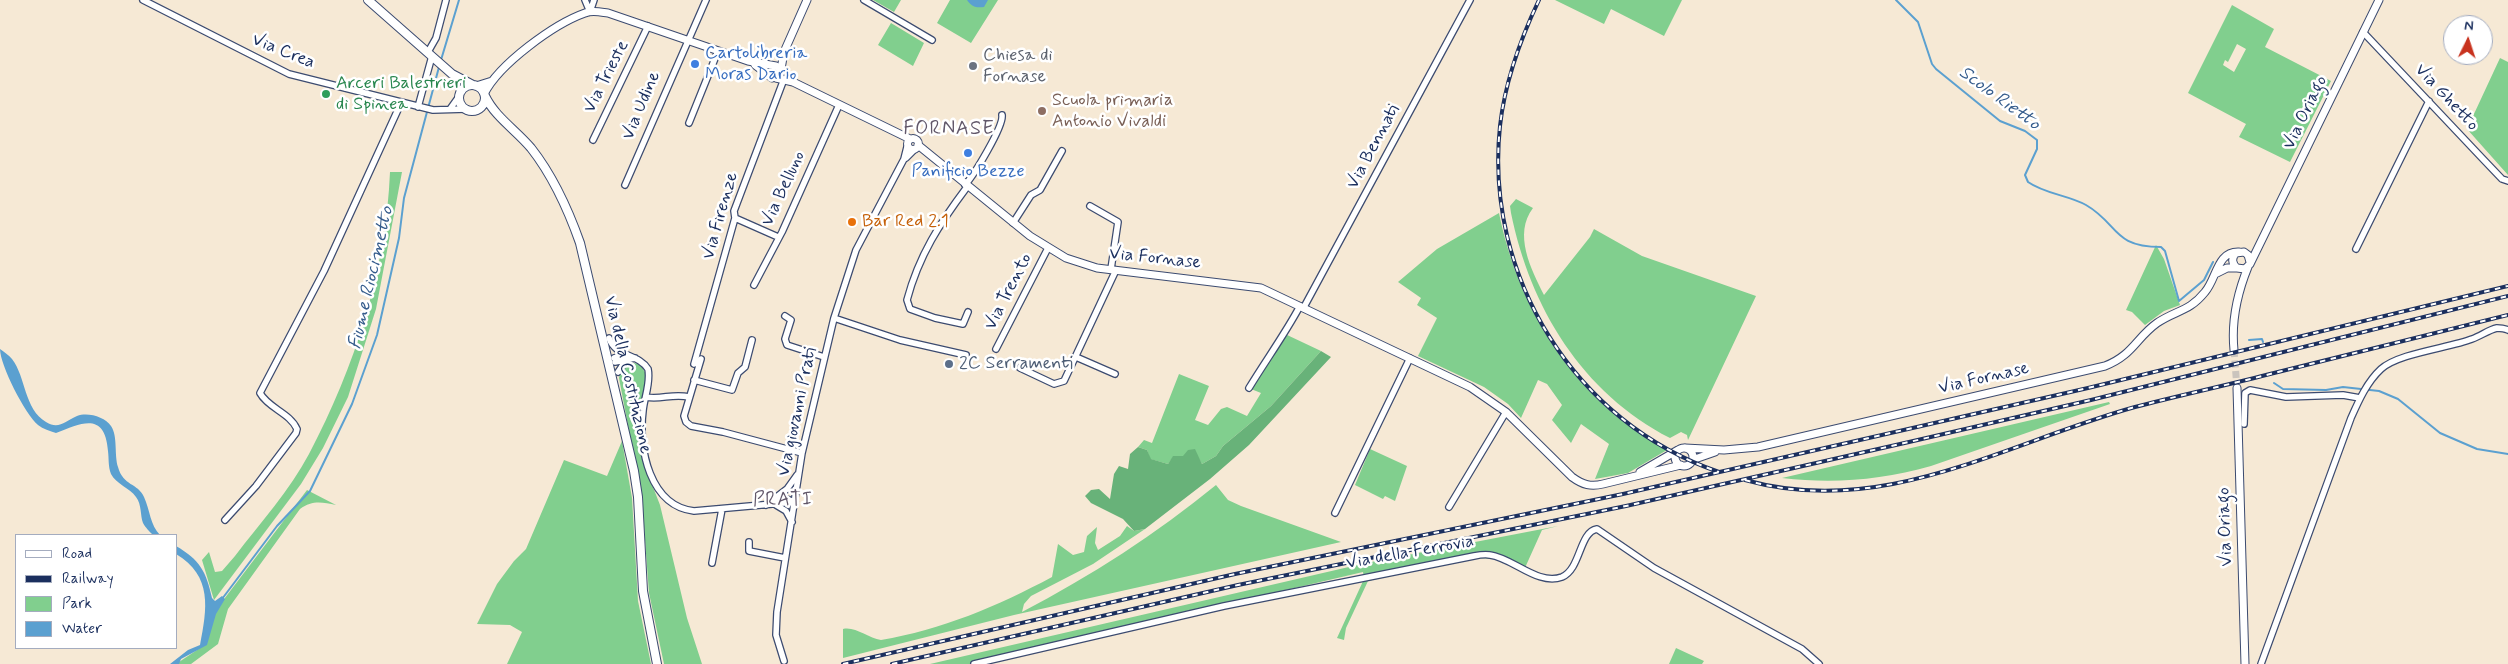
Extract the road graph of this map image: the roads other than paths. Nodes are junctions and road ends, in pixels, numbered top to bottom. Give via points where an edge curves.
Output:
1 (143, 0) edge
2 (368, 0) edge
3 (446, 0) edge
4 (585, 0) edge
5 (594, 0) edge
6 (706, 0) edge
7 (807, 0) edge
8 (864, 0) edge
9 (1470, 0) edge
10 (2379, 0) edge
11 (590, 12) junction
12 (648, 26) junction
13 (2363, 32) junction
14 (687, 40) junction
15 (932, 40) dead end
16 (718, 51) junction
17 (784, 52) junction
18 (432, 56) junction
19 (748, 61) junction
20 (771, 66) junction
21 (780, 70) junction
22 (452, 74) junction
23 (767, 74) junction
24 (776, 78) junction
25 (784, 79) junction
26 (494, 80) junction
27 (793, 82) junction
28 (475, 85) junction
29 (460, 93) junction
30 (484, 95) junction
31 (2429, 101) junction
32 (401, 103) junction
33 (839, 105) junction
34 (419, 107) junction
35 (450, 109) junction
36 (471, 110) junction
37 (1002, 115) dead end
38 (500, 117) junction
39 (689, 123) dead end
40 (593, 140) dead end
41 (912, 146) junction
42 (1062, 151) dead end
43 (2508, 181) edge
44 (625, 185) dead end
45 (966, 186) junction
46 (1090, 206) dead end
47 (735, 218) junction
48 (1014, 223) junction
49 (778, 237) junction
50 (2261, 240) junction
51 (1048, 248) junction
52 (2356, 249) dead end
53 (2242, 252) junction
54 (2250, 263) junction
55 (2238, 269) junction
56 (1113, 270) junction
57 (2217, 273) junction
58 (2242, 281) junction
59 (754, 285) dead end
60 (595, 302) junction
61 (1302, 306) junction
62 (968, 312) dead end
63 (785, 316) dead end
64 (834, 318) junction
65 (2508, 330) edge
66 (609, 338) joint
67 (752, 340) dead end
68 (996, 349) dead end
69 (2234, 350) tunnel mouth
70 (966, 355) dead end
71 (824, 357) junction
72 (1076, 357) junction
73 (626, 358) junction
74 (1410, 358) junction
75 (701, 359) dead end
76 (612, 360) junction
77 (694, 364) dead end
78 (1020, 368) dead end
79 (618, 372) joint
80 (1115, 374) dead end
81 (694, 380) junction
82 (1249, 388) dead end
83 (2237, 388) tunnel mouth
84 (2363, 393) junction
85 (646, 397) junction
86 (690, 397) junction
87 (1506, 412) junction
88 (622, 418) junction
89 (2244, 424) dead end
90 (1682, 449) junction
91 (1724, 450) junction
92 (802, 453) junction
93 (1692, 460) junction
94 (1681, 465) junction
95 (800, 469) junction
96 (1629, 478) junction
97 (775, 502) junction
98 (795, 502) junction
99 (1450, 507) dead end
100 (722, 509) junction
101 (1335, 513) dead end
102 (225, 520) dead end
103 (792, 522) junction
104 (749, 542) dead end
105 (786, 558) junction
106 (712, 563) dead end
107 (784, 661) dead end
108 (657, 664) edge
109 (974, 664) edge
110 (1819, 664) edge
111 (2245, 664) edge
112 (2262, 664) edge

1 - 32 street, Via Crea via 288,74
2 - 18 main road
3 - 18 street
4 - 11 street
5 - 11 street
6 - 14 street, Via Udine
7 - 17 street
8 - 15 street
9 - 61 street, Via Bennati
10 - 13 street, Via Oriago
11 - 12 street, Via Fornase via 608,13
11 - 26 street, Via Fornase via 566,22 533,43
12 - 14 street, Via Fornase
12 - 40 street, Via Trieste
13 - 31 street, Via Ghetto
13 - 50 street, Via Oriago
14 - 16 street, Via Fornase
14 - 44 street, Via Udine
16 - 19 street, Via Fornase
16 - 39 street
17 - 20 street
17 - 21 street
18 - 22 main road
18 - 34 street
19 - 20 street, Via Fornase
19 - 23 street, Via Fornase
20 - 21 street, Via Fornase
20 - 23 street
21 - 24 street
21 - 27 street, Via Fornase
22 - 28 main road
22 - 29 main road
23 - 24 street, Via Fornase
24 - 25 street, Via Fornase
25 - 27 street, Via Fornase
25 - 47 street, Via Firenze via 734,211
26 - 28 street, Via Fornase
26 - 30 street, Via Fornase
27 - 33 street, Via Fornase
28 - 29 main road via 467,86
28 - 30 main road
29 - 35 street
29 - 36 main road via 460,102
30 - 36 main road via 482,106
30 - 38 main road, Via della Costituzione
31 - 43 street, Via Ghetto via 2502,179
31 - 52 street
32 - 34 street, Via Crea
32 - 102 street via 324,271 260,393 292,422 296,433 256,486
33 - 41 street, Via Fornase via 896,133
33 - 49 street, Via Belluno
34 - 35 street, Via Crea
35 - 36 street, Via Crea
36 - 38 main road
37 - 45 street via 998,130
38 - 60 main road, Via della Costituzione via 530,148 570,214
41 - 45 street, Via Fornase
41 - 64 street, Via giovanni Prati via 856,250
42 - 48 street via 1040,190 1033,194
45 - 48 street, Via Fornase
45 - 62 street via 926,249 907,304 910,309 963,324
46 - 56 street via 1118,222
47 - 49 street
47 - 77 street, Via Firenze
48 - 51 street, Via Fornase
49 - 59 street, Via Belluno
50 - 53 street, Via Oriago
50 - 54 street, Via Oriago
51 - 56 street, Via Fornase via 1076,262
51 - 68 street, Via Trento
53 - 54 street via 2248,254
53 - 55 street, Via Oriago via 2233,258
53 - 57 street, Via Fornase via 2226,254
54 - 55 street via 2244,269
54 - 58 street, Via Oriago
55 - 57 street via 2226,268
55 - 58 street, Via Oriago
56 - 61 street, Via Fornase via 1254,286
56 - 72 street
57 - 91 street, Via Fornase via 2191,307 2156,323 2129,353 2104,366 1767,445
58 - 69 street, Via Oriago via 2234,316
60 - 66 main road via 601,310
60 - 76 main road, Via della Costituzione
61 - 74 street, Via Fornase
61 - 82 street
63 - 71 street via 791,320 785,339 787,345
64 - 70 street via 900,340
64 - 71 street, Via giovanni Prati
65 - 84 street via 2490,330 2473,339 2390,364 2382,368
66 - 73 street via 614,348
67 - 81 street via 745,367 738,374 732,390
71 - 92 street, Via giovanni Prati
72 - 78 street via 1064,382 1058,384
72 - 80 street
73 - 76 street
73 - 79 street
73 - 85 street via 642,361 648,369
74 - 87 street, Via Fornase via 1477,391
74 - 101 street
75 - 81 street
76 - 88 main road, Via della Costituzione
79 - 88 main road via 624,409
81 - 86 street
83 - 111 street, Via Oriago
84 - 89 street via 2286,397 2250,390 2244,393
84 - 112 street
85 - 86 street via 677,394
85 - 100 street via 643,439 652,478 660,493 674,506 684,510
86 - 92 street via 684,416 688,424
87 - 96 street, Via Fornase via 1583,484 1594,486
87 - 99 street
88 - 108 main road, Via della Costituzione via 636,488 643,591
90 - 91 street, Via Fornase
90 - 93 street via 1692,452
90 - 94 street via 1675,458
90 - 96 street, Via Fornase
91 - 93 street, Via Fornase
92 - 95 street, Via giovanni Prati
93 - 94 street, Via Fornase
94 - 96 street, Via Fornase
95 - 97 street
95 - 98 street, Via giovanni Prati
97 - 98 street
97 - 100 street
97 - 103 street via 786,511
98 - 103 street, Via giovanni Prati
100 - 106 street
103 - 105 street, Via giovanni Prati
104 - 105 street via 749,551
105 - 107 street, Via giovanni Prati via 776,635
109 - 110 street, Via della Ferrovia via 1224,606 1474,556 1489,555 1542,576 1557,578 1571,569 1589,533 1597,529 1654,568 1802,649

